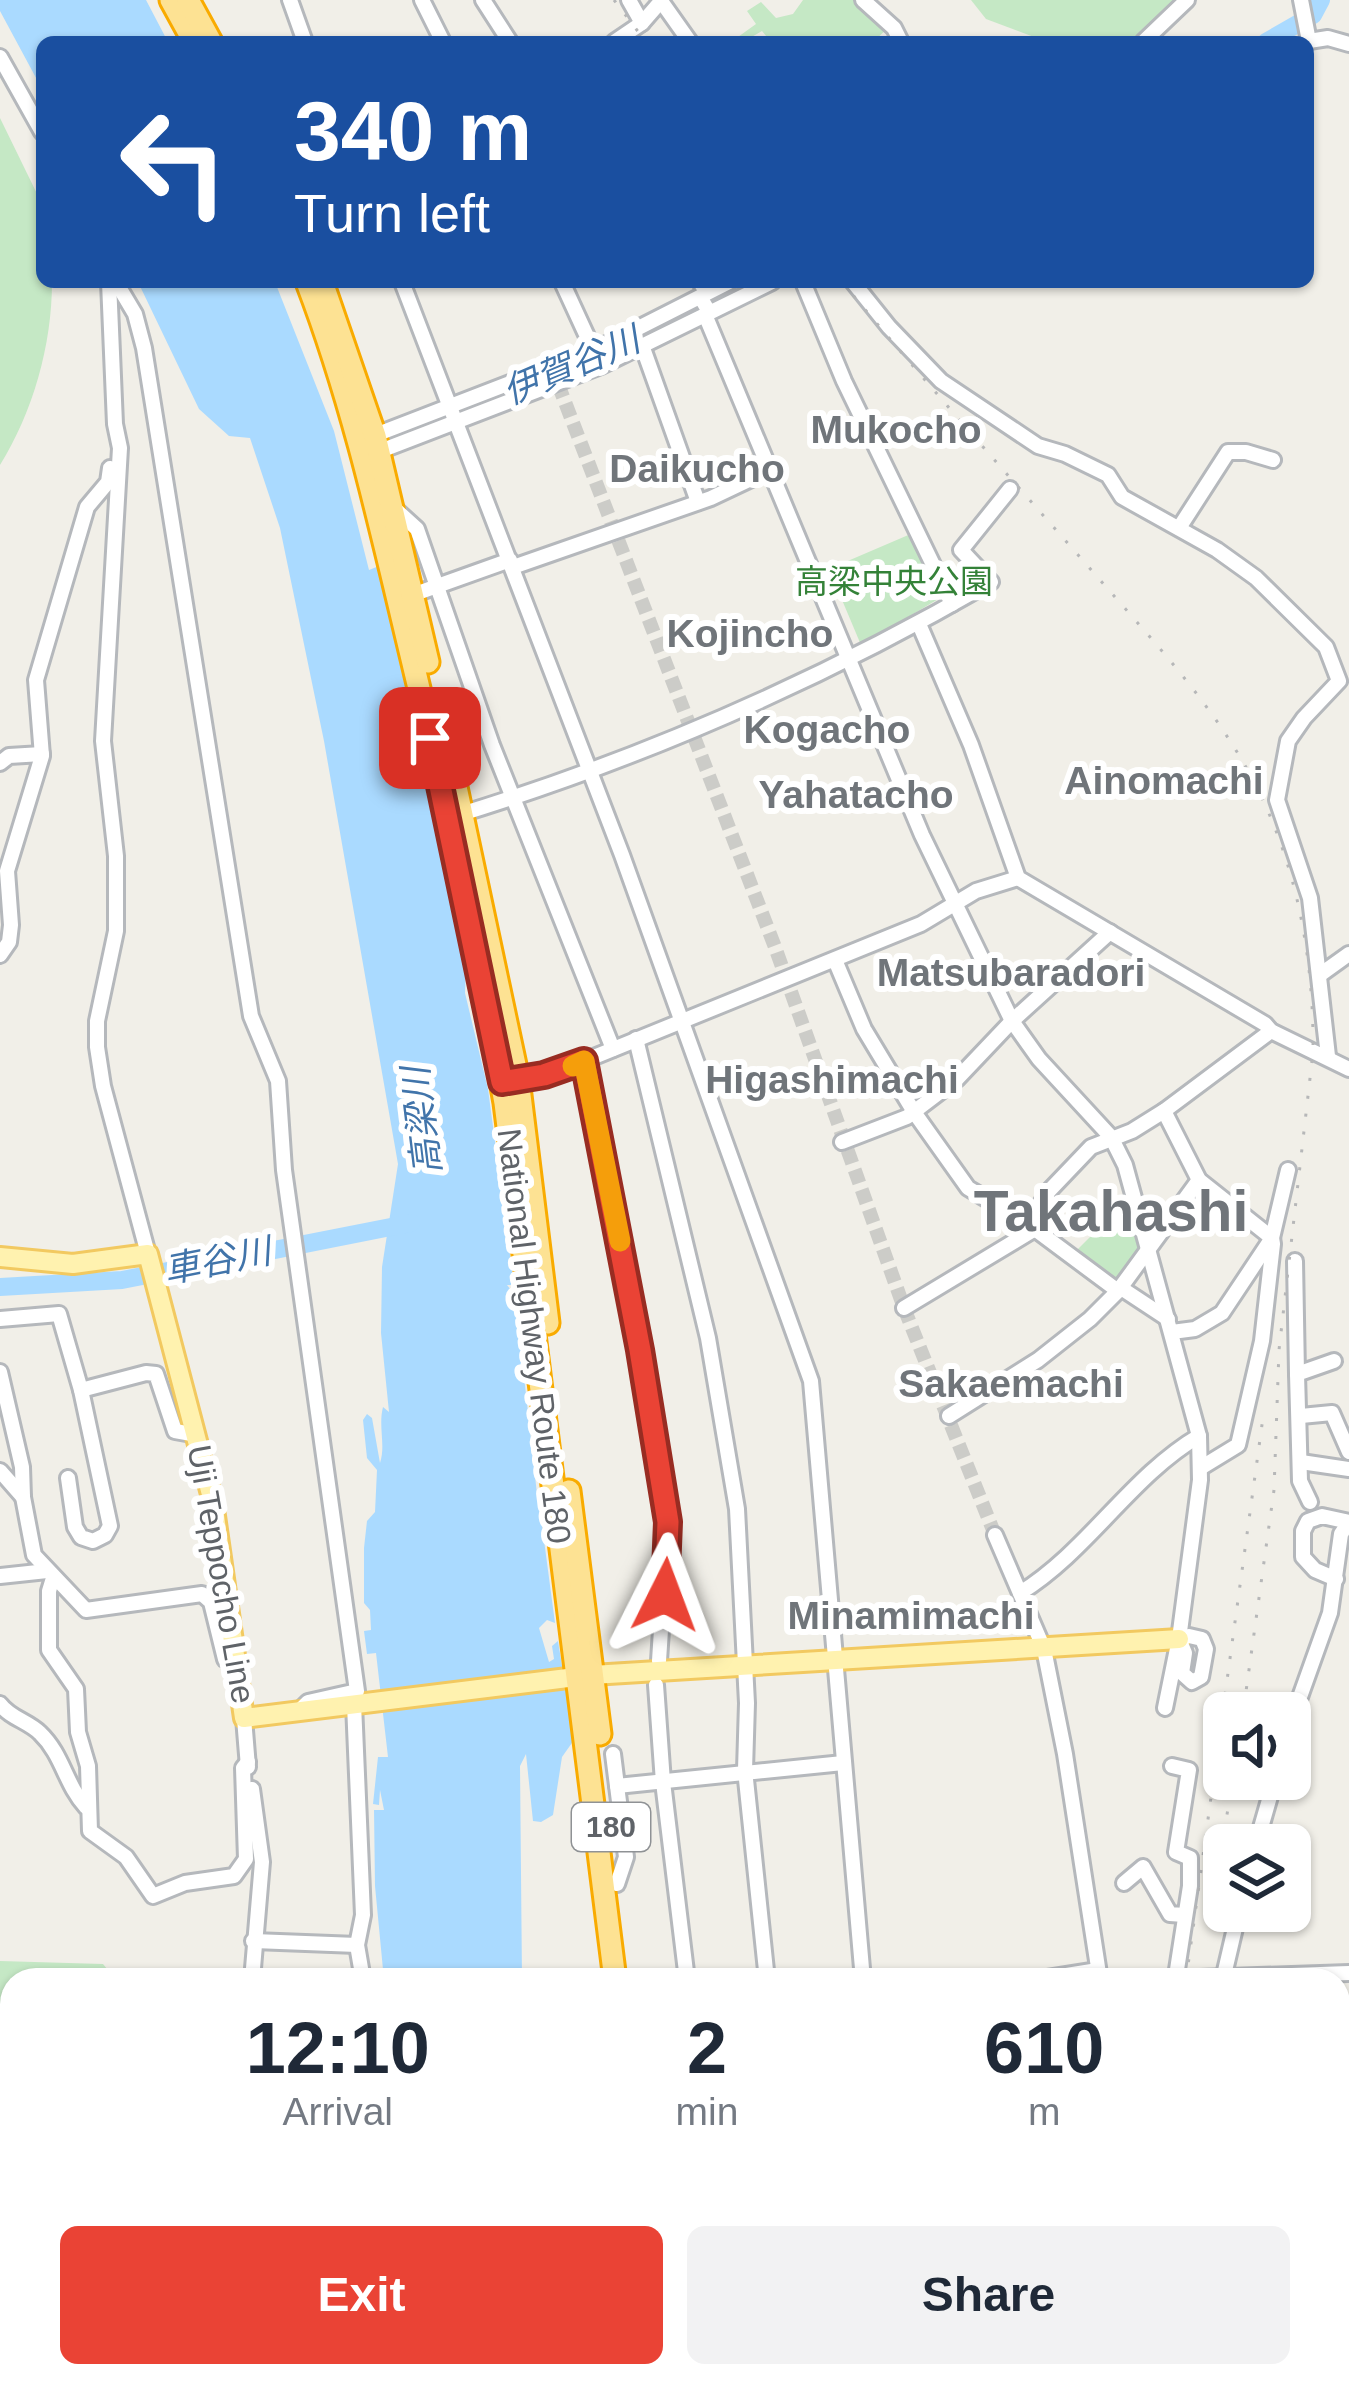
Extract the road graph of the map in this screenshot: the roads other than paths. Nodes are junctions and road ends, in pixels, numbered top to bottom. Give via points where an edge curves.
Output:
1 (171, 0) edge
2 (188, 0) edge
3 (290, 0) edge
4 (422, 0) edge
5 (483, 0) edge
6 (629, 0) edge
7 (661, 0) edge
8 (1187, 0) edge
9 (871, 2) edge
10 (1303, 6) edge
11 (642, 23) junction
12 (191, 36) edge
13 (208, 36) edge
14 (303, 36) edge
15 (440, 36) edge
16 (505, 36) edge
17 (623, 36) edge
18 (686, 36) edge
19 (898, 36) edge
20 (1149, 36) edge
21 (1308, 36) edge
22 (1314, 39) edge
23 (1347, 40) edge
24 (0, 56) edge
25 (36, 121) edge
26 (113, 288) edge
27 (117, 288) edge
28 (309, 288) edge
29 (324, 288) edge
30 (404, 288) edge
31 (565, 288) edge
32 (751, 288) edge
33 (805, 288) edge
34 (858, 288) edge
35 (704, 301) edge
36 (643, 348) junction
37 (597, 359) junction
38 (455, 415) junction
39 (115, 424) junction
40 (369, 446) junction
41 (1273, 460) dead end
42 (770, 470) junction
43 (1010, 489) dead end
44 (698, 502) junction
45 (394, 508) junction
46 (1179, 528) junction
47 (512, 563) junction
48 (438, 587) junction
49 (412, 595) junction
50 (952, 604) junction
51 (919, 624) junction
52 (847, 659) junction
53 (1344, 682) edge
54 (42, 754) junction
55 (0, 763) edge
56 (591, 772) junction
57 (513, 800) junction
58 (454, 816) junction
59 (1018, 878) junction
60 (956, 905) junction
61 (1110, 932) junction
62 (1349, 954) edge
63 (0, 955) edge
64 (835, 960) junction
65 (1321, 974) junction
66 (682, 1021) junction
67 (1012, 1021) junction
68 (1270, 1031) junction
69 (636, 1039) junction
70 (613, 1048) junction
71 (1328, 1056) junction
72 (584, 1061) junction
73 (1349, 1069) edge
74 (510, 1080) junction
75 (1164, 1111) junction
76 (914, 1112) junction
77 (1111, 1137) junction
78 (842, 1142) dead end
79 (1288, 1170) dead end
80 (1199, 1180) junction
81 (1032, 1226) junction
82 (1272, 1238) junction
83 (1149, 1246) junction
84 (0, 1257) edge
85 (1294, 1261) dead end
86 (150, 1265) junction
87 (1120, 1289) junction
88 (904, 1309) dead end
89 (0, 1319) edge
90 (1170, 1325) junction
91 (1334, 1360) dead end
92 (0, 1372) edge
93 (1298, 1374) junction
94 (81, 1390) junction
95 (949, 1416) dead end
96 (1301, 1416) junction
97 (196, 1435) junction
98 (1199, 1436) junction
99 (1349, 1452) edge
100 (1301, 1462) junction
101 (1202, 1467) junction
102 (1349, 1469) edge
103 (0, 1471) edge
104 (68, 1478) dead end
105 (23, 1496) junction
106 (1310, 1502) dead end
107 (1349, 1522) edge
108 (995, 1534) tunnel mouth
109 (1349, 1538) edge
110 (50, 1574) junction
111 (0, 1576) edge
112 (1336, 1579) junction
113 (1020, 1593) junction
114 (1179, 1639) junction
115 (1044, 1649) junction
116 (836, 1660) junction
117 (236, 1661) junction
118 (659, 1661) dead end
119 (746, 1667) junction
120 (578, 1677) junction
121 (656, 1685) dead end
122 (1302, 1692) edge
123 (361, 1703) junction
124 (0, 1704) edge
125 (1165, 1708) dead end
126 (299, 1711) junction
127 (244, 1718) junction
128 (613, 1754) dead end
129 (248, 1762) junction
130 (843, 1763) junction
131 (1172, 1766) dead end
132 (746, 1770) junction
133 (662, 1781) junction
134 (617, 1786) junction
135 (86, 1808) junction
136 (1124, 1883) dead end
137 (617, 1884) junction
138 (1184, 1915) junction
139 (1234, 1932) edge
140 (253, 1941) junction
141 (357, 1945) junction
142 (252, 1968) edge
143 (361, 1968) edge
144 (614, 1968) edge
145 (628, 1968) edge
146 (685, 1968) edge
147 (766, 1968) edge
148 (862, 1968) edge
149 (1098, 1968) edge
150 (1177, 1968) edge
151 (1226, 1968) edge

1 - 12 highway
2 - 13 highway
3 - 14 street
4 - 15 street
5 - 16 street
6 - 11 street
7 - 11 street
7 - 18 street
8 - 20 street
9 - 19 street
10 - 21 street
11 - 17 street
22 - 23 street
24 - 25 street
26 - 39 street
27 - 126 street via 144,348 251,1016 278,1081 357,1691
28 - 40 highway, National Highway Route 180 / 180
29 - 40 highway, National Highway Route 180 / 180
30 - 38 street
31 - 37 street
32 - 35 street
33 - 50 street
34 - 46 street via 940,381 1038,446 1108,475 1122,497
35 - 36 street
35 - 37 street
35 - 42 street
36 - 37 street
36 - 44 street
37 - 38 street
38 - 40 street
38 - 47 street
39 - 54 street via 108,482 87,508 36,680
39 - 86 street via 103,740 116,931 98,1047
40 - 45 highway, National Highway Route 180 / 180
40 - 58 highway, National Highway Route 180 / 180
41 - 46 street via 1228,452
42 - 44 street
42 - 52 street
43 - 50 street via 961,550 991,582
44 - 47 street
45 - 48 street via 417,529
45 - 49 highway, National Highway Route 180 / 180
46 - 53 street via 1282,600 1326,647
47 - 48 street
47 - 56 street
48 - 49 street
48 - 57 street
49 - 58 highway, National Highway Route 180 / 180
50 - 51 street
51 - 52 street
51 - 59 street
52 - 56 street
52 - 60 street
53 - 65 street via 1288,741 1276,800 1310,898
54 - 55 street
54 - 63 street via 7,871 11,925
56 - 57 street
56 - 66 street
57 - 58 street
57 - 70 street
58 - 74 highway, National Highway Route 180 / 180
59 - 60 street
59 - 61 street
60 - 64 street
60 - 67 street
61 - 67 street
61 - 68 street
62 - 65 street
64 - 66 street
64 - 76 street via 864,1029
65 - 71 street
66 - 69 street
66 - 116 street via 811,1381
67 - 76 street
67 - 77 street
68 - 71 street
68 - 75 street
69 - 70 street
69 - 119 street via 708,1338 737,1509
70 - 72 street
71 - 73 street
72 - 74 street
72 - 118 street via 668,1522
74 - 120 highway, National Highway Route 180 / 180
75 - 77 street
75 - 80 street
76 - 78 street
76 - 81 street via 968,1188
77 - 81 street via 1049,1191
77 - 83 street
79 - 82 street
80 - 82 street
80 - 83 street
81 - 87 street
81 - 88 street
82 - 90 street via 1222,1313 1195,1329
82 - 101 street via 1262,1341 1238,1445
83 - 87 street
83 - 90 street
84 - 86 main road
85 - 93 street
86 - 97 main road, Uji Teppocho Line
87 - 90 street
87 - 95 street via 1038,1360
89 - 94 street via 58,1314
90 - 98 street
91 - 93 street
92 - 105 street
93 - 96 street
94 - 97 street via 156,1374 175,1431
94 - 104 street via 110,1526 105,1535 81,1537
96 - 99 street via 1332,1413
96 - 100 street
97 - 117 main road, Uji Teppocho Line
98 - 101 street
98 - 113 street
100 - 102 street
100 - 106 street
101 - 114 street
103 - 105 street
105 - 110 street via 34,1555
107 - 112 street
107 - 112 street via 1322,1516 1303,1531 1303,1557
108 - 113 street
109 - 112 street
110 - 111 street
110 - 117 street via 86,1610 202,1594 212,1602 225,1660
110 - 135 street via 49,1650 76,1689
112 - 122 street via 1338,1613
113 - 115 street
114 - 115 main road, Uji Teppocho Line
114 - 125 street
115 - 116 main road, Uji Teppocho Line
115 - 149 street
116 - 119 main road, Uji Teppocho Line
116 - 130 street
117 - 127 main road, Uji Teppocho Line
119 - 120 main road, Uji Teppocho Line
119 - 132 street
120 - 123 main road, Uji Teppocho Line
120 - 137 highway, National Highway Route 180 / 180
120 - 144 highway, National Highway Route 180 / 180
121 - 133 street
123 - 126 main road, Uji Teppocho Line
123 - 141 street
124 - 135 street via 38,1730
126 - 127 main road, Uji Teppocho Line
127 - 129 street
128 - 134 street
129 - 135 street via 246,1858 234,1876 153,1896 126,1857 90,1831
129 - 140 street via 262,1862
130 - 132 street
130 - 148 street
131 - 138 street via 1190,1770 1176,1852 1190,1858
132 - 133 street
132 - 147 street
133 - 134 street
133 - 146 street
134 - 137 street via 626,1857
136 - 138 street via 1143,1868 1170,1914
137 - 145 highway, National Highway Route 180 / 180
138 - 150 street
139 - 151 street
140 - 141 street
140 - 142 street
141 - 143 street

